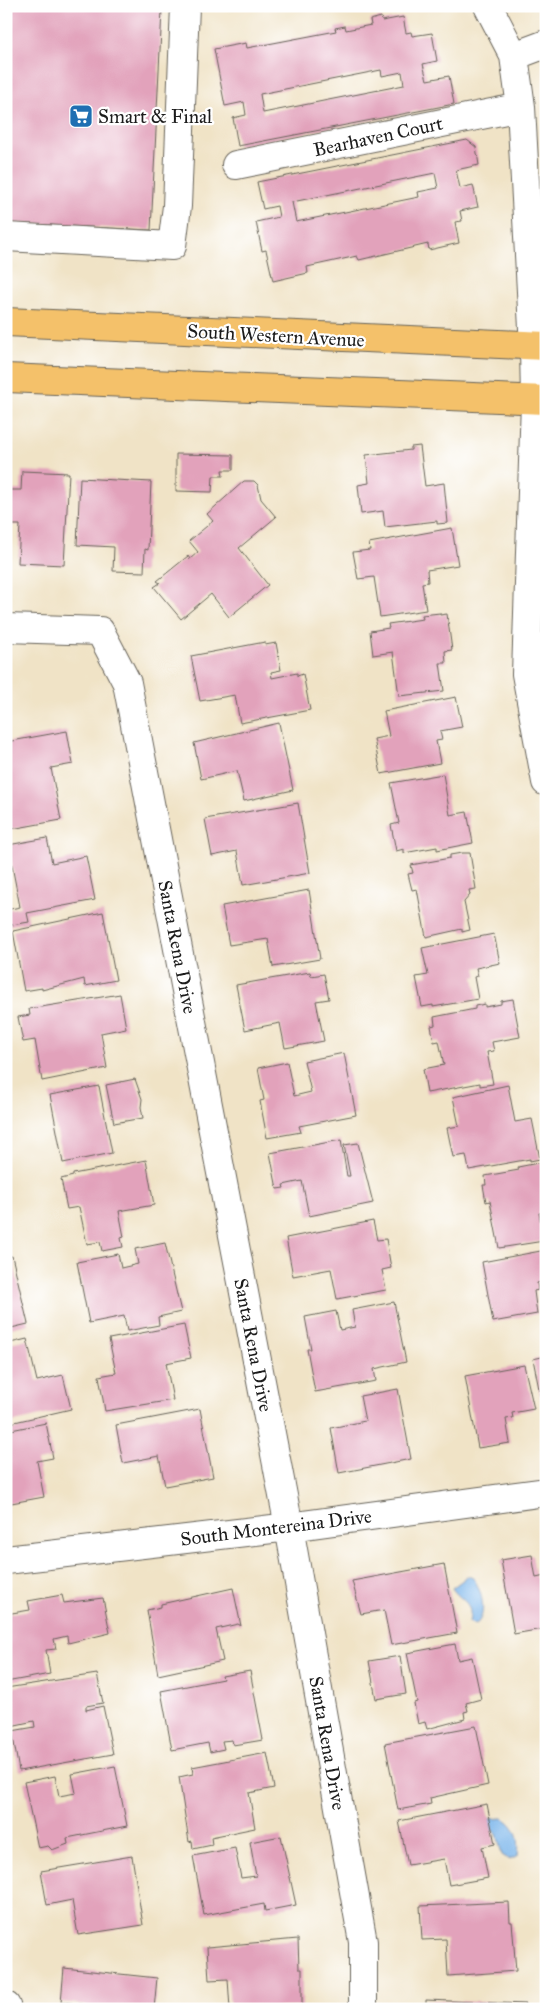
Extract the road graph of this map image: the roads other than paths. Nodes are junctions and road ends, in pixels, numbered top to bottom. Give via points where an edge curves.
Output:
1 (186, 6) edge
2 (488, 6) edge
3 (546, 44) edge
4 (514, 56) junction
5 (521, 107) junction
6 (236, 165) dead end
7 (6, 237) edge
8 (6, 322) edge
9 (540, 347) edge
10 (6, 378) edge
11 (540, 401) edge
12 (6, 628) edge
13 (536, 672) edge
14 (546, 782) edge
15 (546, 1492) edge
16 (289, 1527) junction
17 (6, 1560) edge
18 (363, 2009) edge

1 - 7 street via 177,206 172,246
2 - 4 street
3 - 4 street
4 - 5 street
5 - 6 street, Bearhaven Court
5 - 9 street
8 - 9 main road, South Western Avenue
9 - 11 street
10 - 11 main road
11 - 13 street
12 - 16 street, Santa Rena Drive via 100,632 127,683
13 - 14 street
15 - 16 street, South Montereina Drive
16 - 17 street, South Montereina Drive
16 - 18 street, Santa Rena Drive via 363,1942

